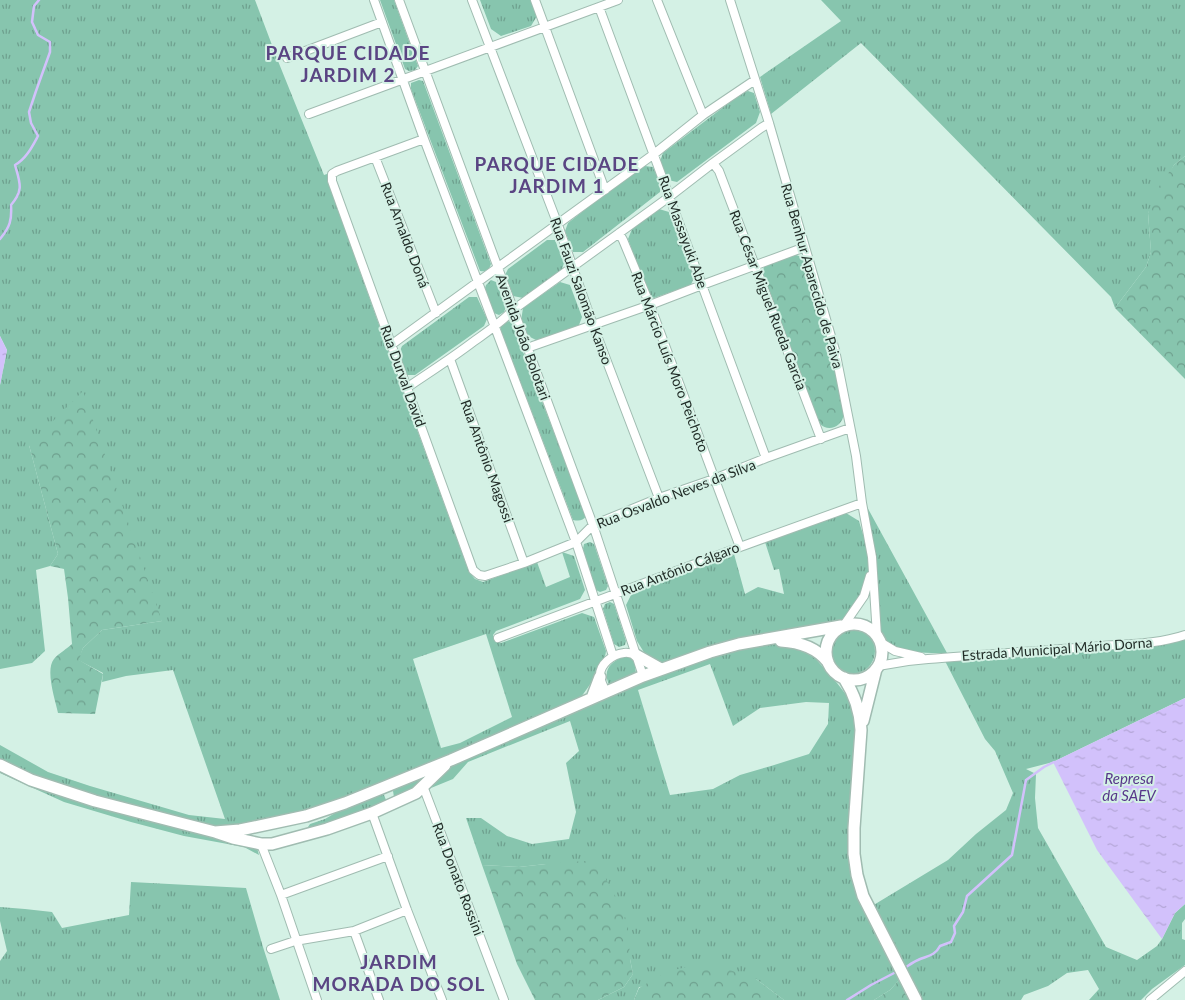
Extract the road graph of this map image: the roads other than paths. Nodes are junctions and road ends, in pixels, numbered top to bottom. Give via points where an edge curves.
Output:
1 (374, 0) edge
2 (399, 0) edge
3 (472, 0) edge
4 (535, 0) edge
5 (618, 0) edge
6 (657, 0) edge
7 (730, 0) edge
8 (599, 7) junction
9 (382, 22) junction
10 (544, 27) junction
11 (489, 47) junction
12 (287, 58) dead end
13 (425, 72) junction
14 (403, 80) junction
15 (755, 80) junction
16 (310, 114) dead end
17 (703, 115) junction
18 (769, 123) junction
19 (424, 138) junction
20 (654, 154) junction
21 (374, 156) junction
22 (713, 162) junction
23 (605, 190) junction
24 (669, 197) junction
25 (558, 225) junction
26 (619, 233) junction
27 (805, 247) junction
28 (755, 265) junction
29 (497, 267) junction
30 (572, 268) junction
31 (478, 282) junction
32 (702, 284) junction
33 (650, 305) junction
34 (513, 310) junction
35 (436, 314) junction
36 (593, 325) junction
37 (495, 327) junction
38 (391, 345) junction
39 (527, 348) junction
40 (450, 359) junction
41 (408, 387) junction
42 (850, 428) junction
43 (821, 439) junction
44 (766, 458) junction
45 (714, 480) junction
46 (659, 498) junction
47 (862, 503) junction
48 (593, 525) junction
49 (576, 542) junction
50 (740, 547) junction
51 (872, 557) junction
52 (524, 563) junction
53 (479, 576) joint
54 (616, 593) junction
55 (596, 602) junction
56 (843, 626) junction
57 (1185, 635) edge
58 (498, 638) dead end
59 (878, 639) junction
60 (766, 640) junction
61 (636, 655) junction
62 (613, 656) junction
63 (928, 659) junction
64 (828, 662) junction
65 (877, 668) junction
66 (661, 669) junction
67 (600, 676) junction
68 (643, 676) junction
69 (844, 678) junction
70 (606, 692) junction
71 (592, 698) junction
72 (861, 730) junction
73 (451, 760) junction
74 (0, 765) edge
75 (423, 786) junction
76 (384, 787) junction
77 (345, 803) junction
78 (391, 805) junction
79 (372, 813) junction
80 (215, 832) junction
81 (307, 834) junction
82 (261, 844) junction
83 (388, 856) junction
84 (280, 895) junction
85 (407, 910) junction
86 (354, 931) junction
87 (295, 941) junction
88 (271, 949) dead end
89 (1185, 971) edge
90 (1155, 998) edge
91 (317, 1000) edge
92 (379, 1000) edge
93 (442, 1000) edge
94 (504, 1000) edge
95 (916, 1000) edge

1 - 9 street, Avenida João Bolotari
2 - 13 street, Avenida João Bolotari
3 - 11 street, Rua Fauzi Salomão Kanso
4 - 10 street
5 - 8 street
6 - 17 street
7 - 15 street, Rua Benhur Aparecido de Paiva
8 - 10 street
8 - 20 street, Rua Massayuki Abe
9 - 12 street
9 - 14 street, Avenida João Bolotari
10 - 11 street
10 - 23 street
11 - 13 street
11 - 25 street, Rua Fauzi Salomão Kanso
13 - 14 street
13 - 29 street, Avenida João Bolotari
14 - 16 street
14 - 19 street, Avenida João Bolotari
15 - 17 street
15 - 18 street, Rua Benhur Aparecido de Paiva
17 - 20 street
18 - 22 street
18 - 27 street, Rua Benhur Aparecido de Paiva
19 - 21 street
19 - 31 street, Avenida João Bolotari
20 - 23 street
20 - 24 street, Rua Massayuki Abe
21 - 35 street, Rua Arnaldo Doná
21 - 38 street, Rua Durval David via 337,171 332,174 332,181
22 - 24 street
22 - 28 street, Rua César Miguel Rueda Garcia
23 - 25 street
24 - 26 street
24 - 32 street, Rua Massayuki Abe
25 - 29 street
25 - 30 street, Rua Fauzi Salomão Kanso
26 - 30 street
26 - 33 street, Rua Márcio Luís Moro Peichoto
27 - 28 street
27 - 42 street, Rua Benhur Aparecido de Paiva via 835,350
28 - 32 street
28 - 43 street, Rua César Miguel Rueda Garcia
29 - 31 street
29 - 34 street, Avenida João Bolotari
30 - 34 street
30 - 36 street, Rua Fauzi Salomão Kanso
31 - 35 street
31 - 37 street, Avenida João Bolotari
32 - 33 street
32 - 44 street, Rua Massayuki Abe
33 - 36 street
33 - 45 street, Rua Márcio Luís Moro Peichoto
34 - 37 street
34 - 39 street, Avenida João Bolotari
35 - 38 street
36 - 39 street
36 - 46 street, Rua Fauzi Salomão Kanso
37 - 40 street
37 - 49 street, Avenida João Bolotari
38 - 41 street, Rua Durval David
39 - 48 street, Avenida João Bolotari
40 - 41 street
40 - 52 street, Rua Antônio Magossi
41 - 53 street, Rua Durval David via 474,570
42 - 43 street, Rua Osvaldo Neves da Silva
42 - 47 street, Rua Benhur Aparecido de Paiva
43 - 44 street, Rua Osvaldo Neves da Silva
44 - 45 street, Rua Osvaldo Neves da Silva
45 - 46 street, Rua Osvaldo Neves da Silva
45 - 50 street, Rua Márcio Luís Moro Peichoto
46 - 48 street, Rua Osvaldo Neves da Silva
47 - 50 street, Rua Antônio Cálgaro
47 - 51 street, Rua Benhur Aparecido de Paiva
48 - 49 street, Rua Osvaldo Neves da Silva
48 - 54 street, Avenida João Bolotari
49 - 52 street, Rua Osvaldo Neves da Silva
49 - 55 street, Avenida João Bolotari
50 - 54 street, Rua Antônio Cálgaro
51 - 56 street, Rua Benhur Aparecido de Paiva via 864,596
51 - 59 street, Rua Benhur Aparecido de Paiva
52 - 53 street, Rua Osvaldo Neves da Silva
54 - 55 street, Rua Antônio Cálgaro
54 - 61 street, Avenida João Bolotari
55 - 58 street, Rua Antônio Cálgaro
55 - 62 street, Avenida João Bolotari
56 - 59 main road via 861,624
56 - 60 main road
56 - 64 main road via 827,642
57 - 63 street, Estrada Municipal Mário Dorna via 1139,643
59 - 63 street via 901,653
59 - 65 main road via 882,650
60 - 64 main road via 804,645 814,649
60 - 66 main road via 710,652
61 - 62 street via 625,652
61 - 66 main road
61 - 68 street, Avenida João Bolotari
62 - 67 street via 602,668
63 - 65 street
64 - 69 main road via 834,672
65 - 69 main road via 856,680
65 - 72 main road
66 - 68 main road
67 - 70 street
67 - 71 main road
68 - 70 main road
69 - 72 main road via 860,714
70 - 71 main road
71 - 73 main road
72 - 95 main road via 854,828 857,875 863,896
73 - 75 main road
73 - 76 main road
74 - 80 main road via 31,780 95,801
75 - 78 main road
75 - 94 street, Rua Donato Rossini
76 - 77 main road
76 - 78 main road
77 - 80 main road via 297,818
77 - 81 main road via 336,811 307,823
78 - 79 main road
79 - 81 main road
79 - 83 street
80 - 82 main road
81 - 82 main road
82 - 84 street
83 - 84 street
83 - 85 street
84 - 87 street
85 - 86 street
85 - 93 street
86 - 87 street
86 - 92 street
87 - 88 street
87 - 91 street
89 - 90 street

